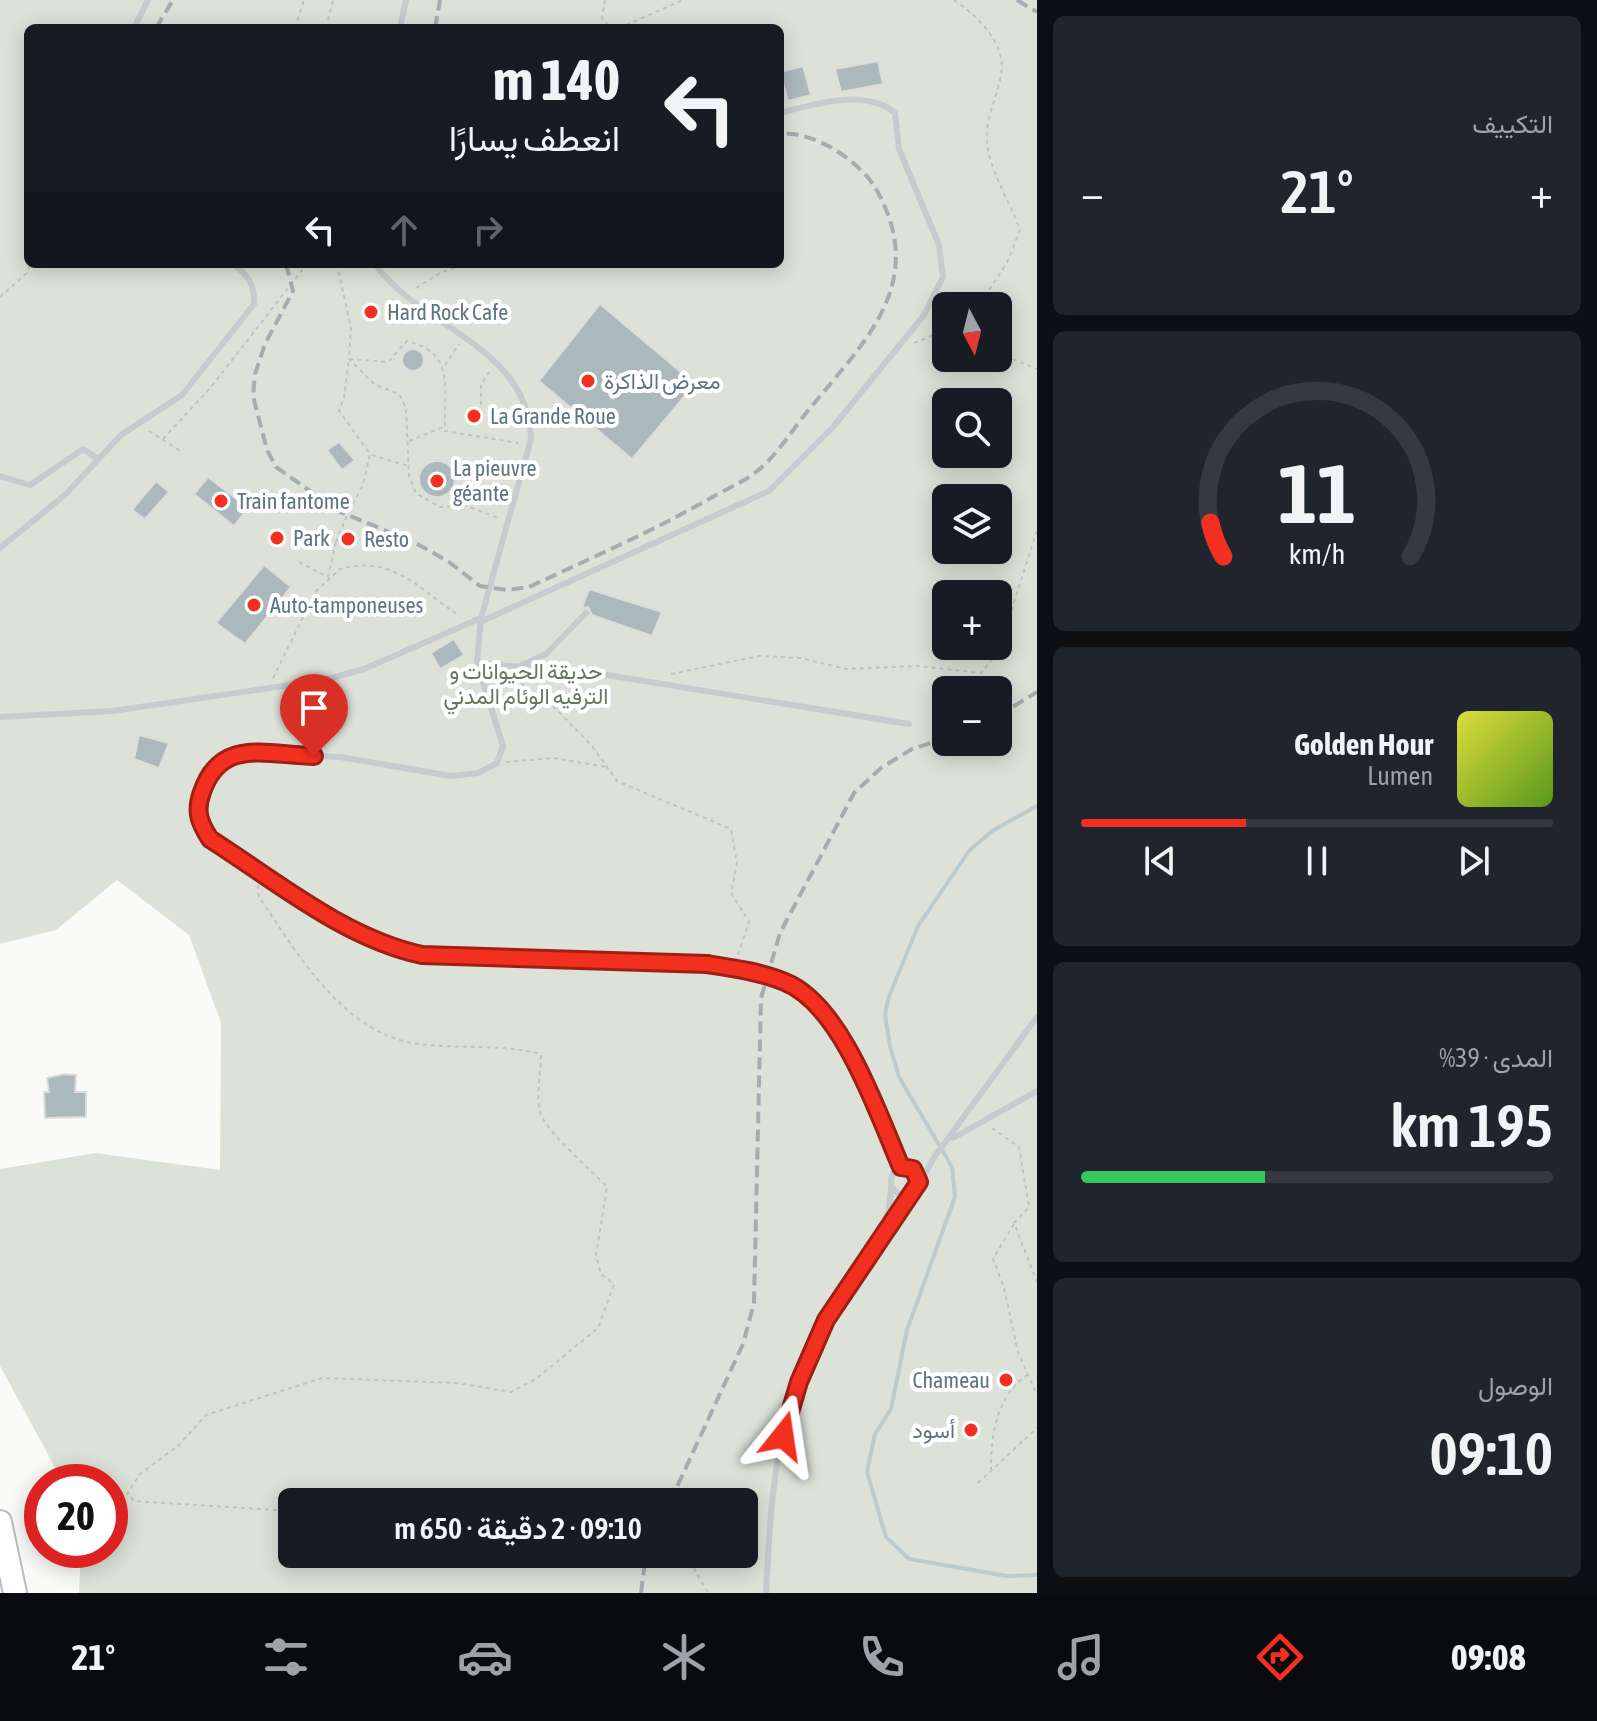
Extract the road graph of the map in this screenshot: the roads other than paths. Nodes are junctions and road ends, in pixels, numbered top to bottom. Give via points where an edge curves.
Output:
1 (148, 0) edge
2 (406, 0) edge
3 (136, 24) edge
4 (401, 24) edge
5 (784, 112) edge
6 (237, 268) edge
7 (379, 268) edge
8 (97, 458) junction
9 (0, 476) edge
10 (0, 548) edge
11 (586, 613) dead end
12 (480, 620) junction
13 (477, 663) junction
14 (519, 667) junction
15 (0, 717) edge
16 (909, 724) dead end
17 (1037, 1017) edge
18 (1037, 1091) edge
19 (949, 1139) junction
20 (901, 1167) junction
21 (892, 1186) junction
22 (916, 1189) junction
23 (875, 1246) junction
24 (0, 1522) edge
25 (15, 1593) edge
26 (766, 1593) edge

1 - 3 lane
2 - 4 lane
5 - 12 lane via 863,100 895,113 899,149 939,245 943,277 924,315 833,427 769,491
6 - 8 lane via 251,283 254,304 182,395
7 - 12 lane via 405,295 465,336 512,378 531,422 529,449
8 - 9 lane via 83,449 30,485
8 - 10 lane via 39,519
11 - 14 lane via 546,654
12 - 13 lane
12 - 15 lane via 364,669 324,680 113,711
13 - 14 lane
13 - 20 lane via 503,746 497,763 478,773 451,776 340,757 236,753 209,771 197,807 200,824 210,839 356,932 391,948 422,955 733,968 787,983 817,1005 842,1038
14 - 16 lane
17 - 19 lane
18 - 19 lane
19 - 22 lane
20 - 21 lane via 891,1177
20 - 22 lane via 918,1176
21 - 22 lane via 902,1195
21 - 23 lane
22 - 23 lane
23 - 26 lane via 826,1320 789,1411 775,1488
24 - 25 highway

